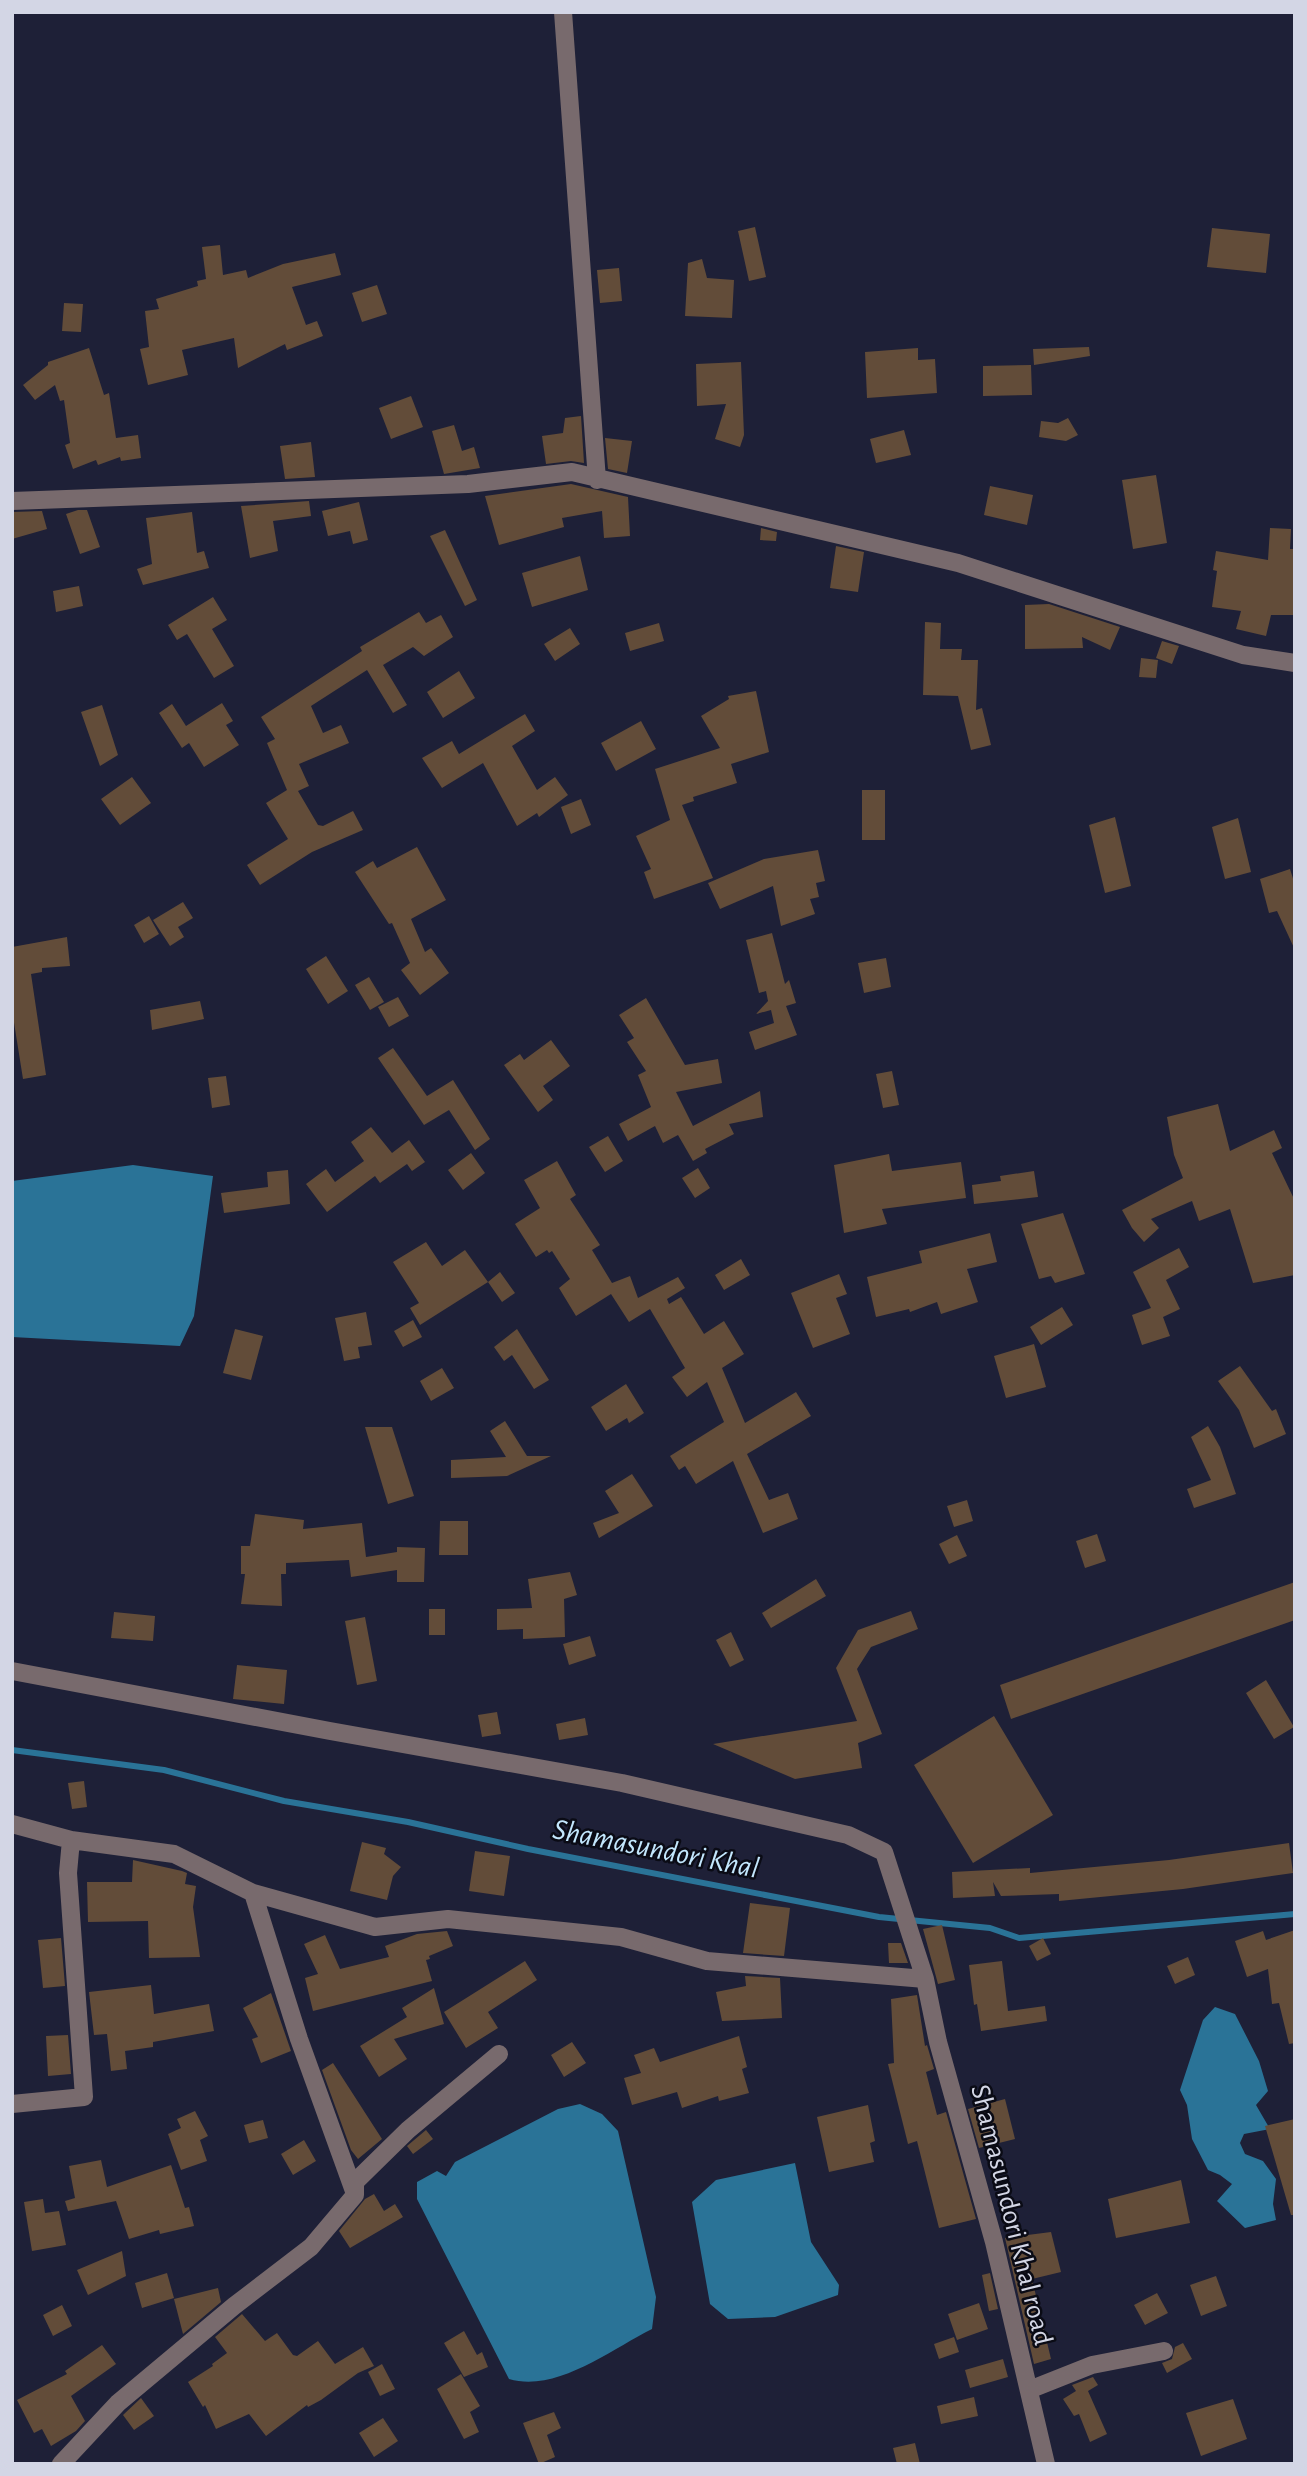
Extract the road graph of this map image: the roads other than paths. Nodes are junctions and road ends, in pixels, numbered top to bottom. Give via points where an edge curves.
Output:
1 (563, 12) edge
2 (597, 480) junction
3 (12, 501) edge
4 (1295, 663) edge
5 (12, 1671) edge
6 (12, 1825) edge
7 (71, 1840) junction
8 (253, 1893) junction
9 (925, 1979) junction
10 (499, 2054) dead end
11 (12, 2104) edge
12 (355, 2195) junction
13 (1164, 2351) dead end
14 (1029, 2390) junction
15 (61, 2464) edge
16 (1046, 2464) edge

1 - 2 street
2 - 3 street via 572,472 468,484
2 - 4 street via 958,563 1243,655
5 - 9 street, Shamasundori Khal road via 622,1783 848,1835 884,1852
6 - 7 street
7 - 8 street via 174,1854
7 - 11 street via 68,1873 83,2097
8 - 9 street via 375,1927 448,1919 621,1937 706,1961
8 - 12 street
9 - 14 street, Shamasundori Khal road
10 - 12 street via 408,2130 355,2182
12 - 15 street via 311,2247 118,2403
13 - 14 street via 1092,2365
14 - 16 street, Shamasundori Khal road

